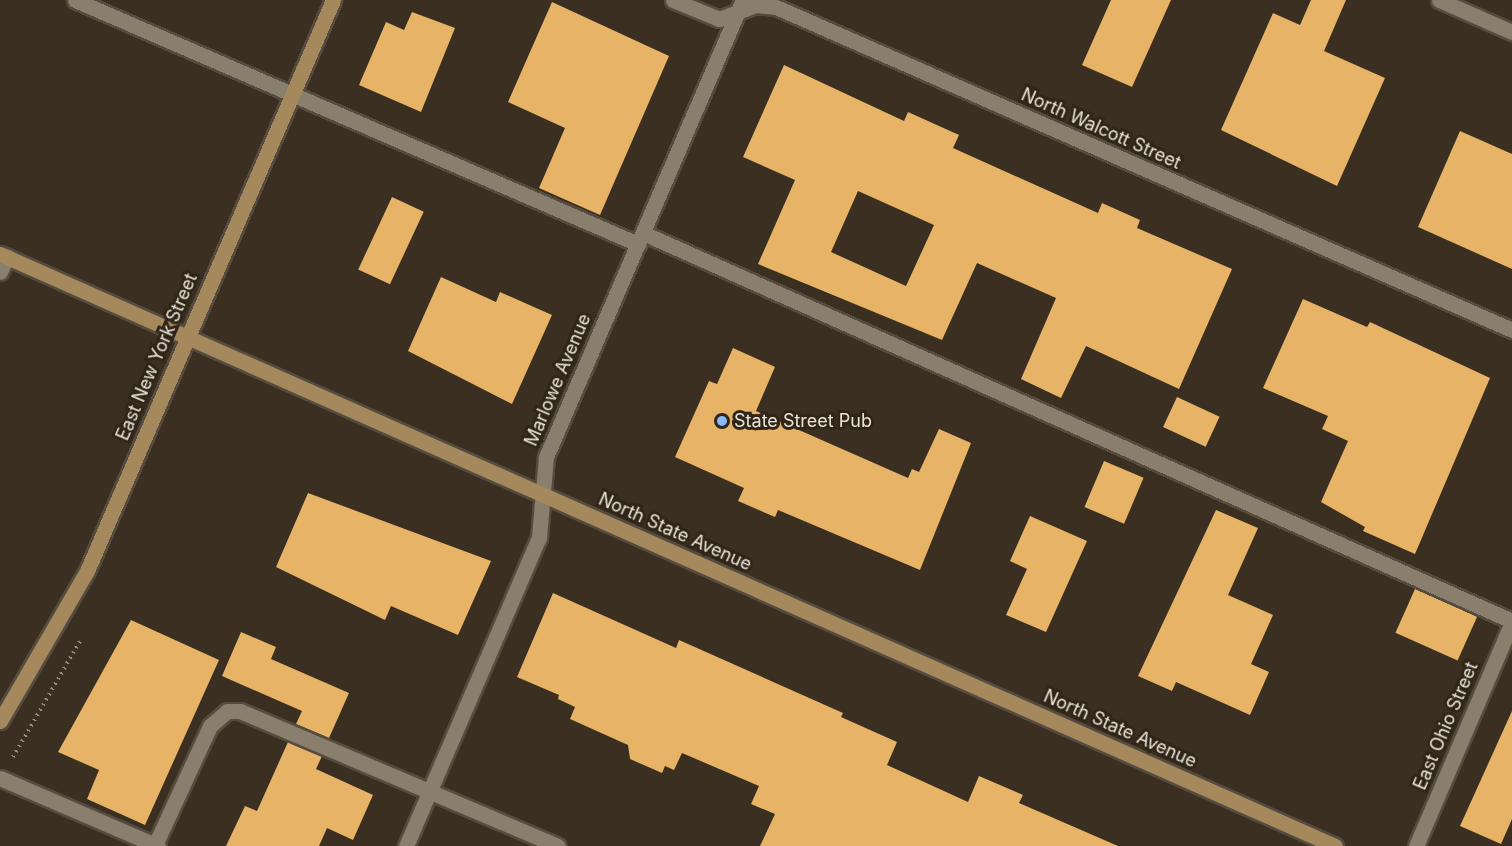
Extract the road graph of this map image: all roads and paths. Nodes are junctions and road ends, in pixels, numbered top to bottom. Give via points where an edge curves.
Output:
1 (75, 0) edge
2 (333, 0) edge
3 (674, 0) edge
4 (743, 0) edge
5 (1439, 0) edge
6 (737, 15) junction
7 (1512, 32) edge
8 (294, 92) junction
9 (640, 239) junction
10 (3, 256) edge
11 (0, 272) edge
12 (1512, 330) edge
13 (186, 337) junction
14 (543, 495) junction
15 (1512, 622) edge
16 (0, 721) edge
17 (0, 778) edge
18 (430, 791) junction
19 (1318, 843) edge
20 (157, 845) edge
21 (406, 846) edge
22 (558, 846) edge
23 (1335, 846) edge
24 (1416, 846) edge

1 - 8 street
2 - 8 street, East New York Street
3 - 6 street, North Walcott Street via 719,19
4 - 6 street, Marlowe Avenue
5 - 7 street
6 - 9 street, Marlowe Avenue
6 - 12 street, North Walcott Street via 756,5 776,7
8 - 9 street
8 - 13 street, East New York Street
9 - 14 street, Marlowe Avenue via 546,457
9 - 15 street
10 - 11 street
10 - 13 street, North State Avenue
13 - 14 street, North State Avenue
13 - 16 street, East New York Street via 87,571
14 - 18 street, Marlowe Avenue via 539,537
14 - 19 street, North State Avenue
15 - 24 street, East Ohio Street
17 - 20 street
18 - 20 street via 262,719 227,711 210,726
18 - 21 street, Marlowe Avenue
18 - 22 street
19 - 23 street, North State Avenue

